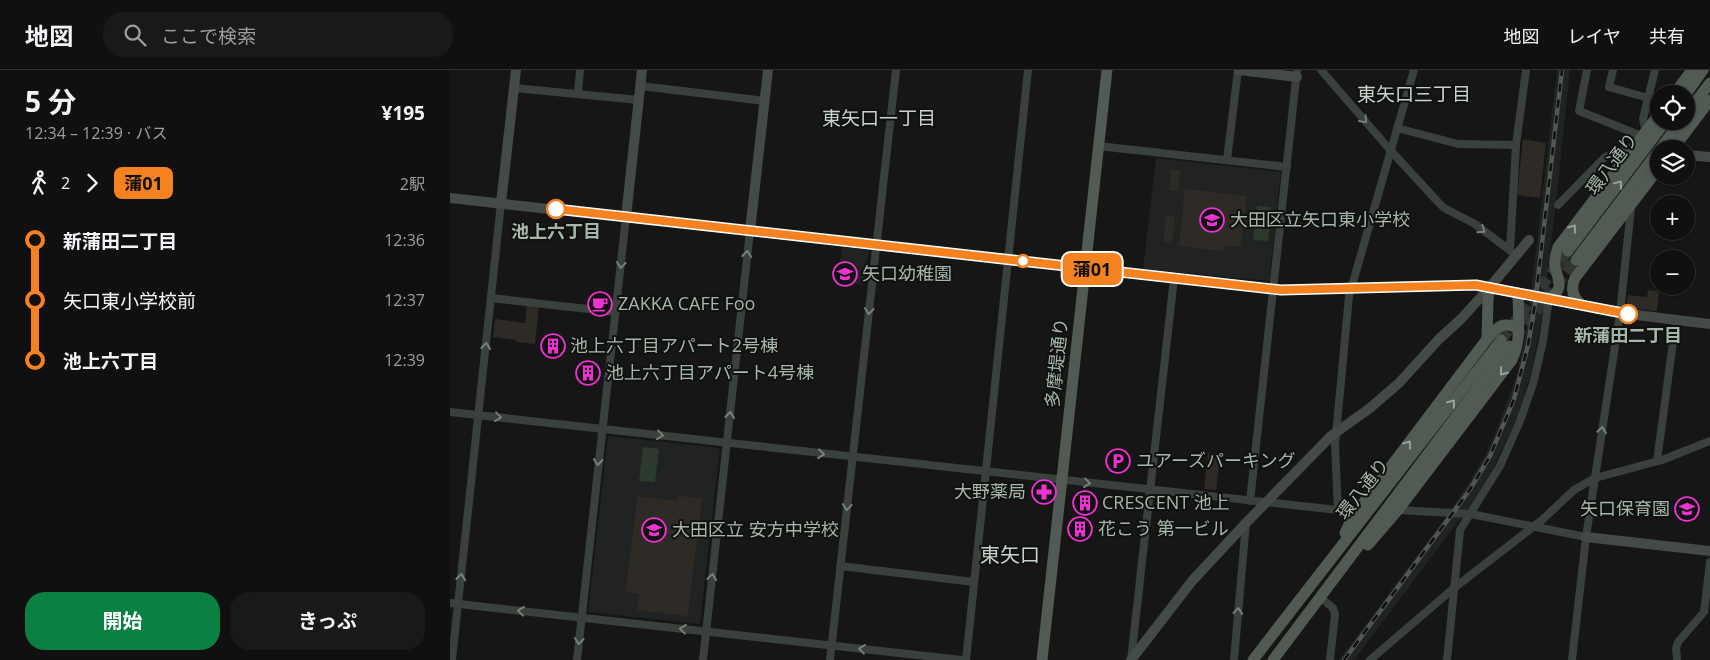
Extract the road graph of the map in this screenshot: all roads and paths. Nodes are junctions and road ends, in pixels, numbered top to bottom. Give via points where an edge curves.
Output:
1 (516, 70) edge
2 (580, 70) edge
3 (642, 70) edge
4 (768, 70) edge
5 (896, 70) edge
6 (1028, 70) edge
7 (1107, 70) edge
8 (1238, 70) edge
9 (1321, 70) edge
10 (1414, 70) edge
11 (1526, 70) edge
12 (1587, 70) edge
13 (1613, 70) edge
14 (1655, 70) edge
15 (1692, 70) edge
16 (1703, 70) edge
17 (1297, 73) edge
18 (1710, 83) edge
19 (1681, 85) edge
20 (1692, 85) edge
21 (640, 86) junction
22 (514, 88) junction
23 (578, 94) junction
24 (1648, 98) junction
25 (639, 100) junction
26 (1710, 100) edge
27 (765, 101) junction
28 (1695, 102) edge
29 (1650, 126) edge
30 (1397, 128) junction
31 (1674, 130) edge
32 (1644, 134) junction
33 (1666, 140) edge
34 (1680, 140) edge
35 (1650, 144) edge
36 (1516, 145) junction
37 (1098, 146) junction
38 (1391, 151) junction
39 (1630, 152) junction
40 (1695, 156) edge
41 (1710, 157) edge
42 (1227, 160) junction
43 (1650, 160) edge
44 (1287, 167) junction
45 (1650, 180) edge
46 (450, 198) edge
47 (501, 203) junction
48 (1558, 205) dead end
49 (1630, 206) junction
50 (626, 217) junction
51 (750, 230) junction
52 (1529, 240) dead end
53 (876, 245) junction
54 (1513, 252) junction
55 (1009, 259) junction
56 (1085, 268) junction
57 (1556, 271) junction
58 (1580, 271) junction
59 (1174, 278) junction
60 (1351, 288) junction
61 (1490, 288) junction
62 (1273, 289) junction
63 (1518, 292) junction
64 (491, 298) junction
65 (1549, 298) junction
66 (1582, 305) junction
67 (615, 312) junction
68 (1620, 313) junction
69 (1676, 320) junction
70 (1710, 324) edge
71 (1518, 328) junction
72 (1488, 339) junction
73 (450, 412) edge
74 (478, 415) junction
75 (602, 428) junction
76 (1336, 432) junction
77 (1710, 441) edge
78 (726, 443) junction
79 (852, 457) junction
80 (1657, 461) junction
81 (985, 471) junction
82 (1595, 478) junction
83 (1061, 480) junction
84 (1150, 490) junction
85 (1250, 501) junction
86 (1266, 502) junction
87 (1338, 510) junction
88 (1398, 510) junction
89 (1471, 514) junction
90 (1352, 518) junction
91 (1246, 522) junction
92 (1533, 527) junction
93 (1586, 537) junction
94 (1710, 551) edge
95 (1333, 556) junction
96 (1710, 562) edge
97 (840, 566) junction
98 (1344, 566) junction
99 (974, 582) junction
100 (1454, 588) junction
101 (1321, 598) junction
102 (454, 604) edge
103 (582, 618) junction
104 (706, 631) junction
105 (832, 646) junction
106 (452, 660) edge
107 (577, 660) edge
108 (703, 660) edge
109 (830, 660) edge
110 (964, 660) edge
111 (1042, 660) edge
112 (1131, 660) edge
113 (1234, 660) edge
114 (1253, 660) edge
115 (1273, 660) edge
116 (1330, 660) edge
117 (1370, 660) edge
118 (1447, 660) edge
119 (1572, 660) edge
120 (1678, 660) edge

1 - 22 street
2 - 23 street
3 - 21 street
4 - 27 street
5 - 53 street
6 - 55 street
7 - 37 main road, 多摩堤通り
8 - 17 street
8 - 42 street
9 -> 38 street
10 - 30 street
11 - 36 street
12 - 32 street via 1579,111
13 - 24 street via 1609,87
14 - 24 street
15 - 19 main road
16 - 20 main road
17 - 44 street
18 - 28 main road
21 - 25 street
21 - 27 street
22 - 23 street
22 - 47 street
23 - 25 street
24 - 32 street via 1643,119
25 - 50 street
26 - 34 main road
27 - 51 street
29 - 32 main road
30 - 36 street via 1458,144
30 - 38 street
31 - 33 main road, 環八通り
32 - 39 main road
43 -> 35 main road, 環八通り via 1572,255
36 - 54 street
37 - 42 street
37 - 56 main road, 多摩堤通り
38 -> 54 street via 1444,208 1474,224
38 - 60 street
39 - 48 street via 1624,150 1604,158
57 -> 39 main road via 1554,264 1558,247
40 - 41 street
42 - 44 street
44 - 62 street
45 - 49 main road
46 - 47 street
47 - 50 street
47 - 64 street
49 - 58 main road
49 - 68 street
50 - 51 street
50 -> 67 street
51 - 53 street
78 -> 51 street
52 - 54 street
53 - 55 street
53 -> 79 street
54 - 61 street
55 - 56 street
55 - 81 street
56 - 59 street
56 - 83 main road, 多摩堤通り
57 - 58 main road via 1572,276
57 - 65 main road via 1558,288
58 - 66 main road via 1572,289 1574,297
59 - 62 street
59 - 84 street
60 - 61 street via 1476,285
60 - 62 street
60 - 76 street
61 - 63 street
61 - 72 main road
61 - 76 street via 1399,382
62 - 85 street
63 - 65 street
63 - 71 main road
64 - 67 street
74 -> 64 street
65 - 66 street
65 - 89 street via 1533,384 1520,421 1500,466
66 - 68 street
67 - 75 street
68 - 69 street
82 -> 68 street
69 - 70 street
69 - 80 street
71 - 72 main road via 1504,324
71 -> 88 main road via 1517,349 1512,360
90 -> 72 main road
73 - 74 street
74 -> 75 street
102 -> 74 street
75 -> 78 street
75 -> 103 street
76 - 86 street
76 - 87 street
77 - 80 street
78 -> 79 street
104 -> 78 street
79 - 81 street
79 -> 97 street
80 - 82 street
81 - 83 street
81 - 99 street
82 - 92 street via 1574,490
82 - 93 street
83 -> 84 street
83 - 111 main road, 多摩堤通り
84 - 85 street
84 - 112 street
85 - 86 street
86 - 87 street
86 - 91 street
87 - 90 street
88 - 89 street
88 - 98 main road via 1361,552
89 - 92 street
89 - 100 street via 1460,530
90 - 95 main road
91 - 112 street via 1192,581
113 -> 91 street
92 - 93 street
92 - 100 street
93 - 94 street
93 - 119 street
95 -> 98 main road, 環八通り via 1505,343
95 - 114 main road, 環八通り
96 - 120 street via 1704,612 1678,642
97 - 99 street
97 - 105 street
98 - 101 main road, 環八通り
99 - 110 street
100 - 117 street
100 - 118 street
101 - 115 main road, 環八通り
101 - 116 street via 1335,614
103 -> 102 street
102 - 106 street
104 -> 103 street
103 -> 107 street
104 - 105 street
104 - 108 street
105 - 109 street
110 -> 105 street

